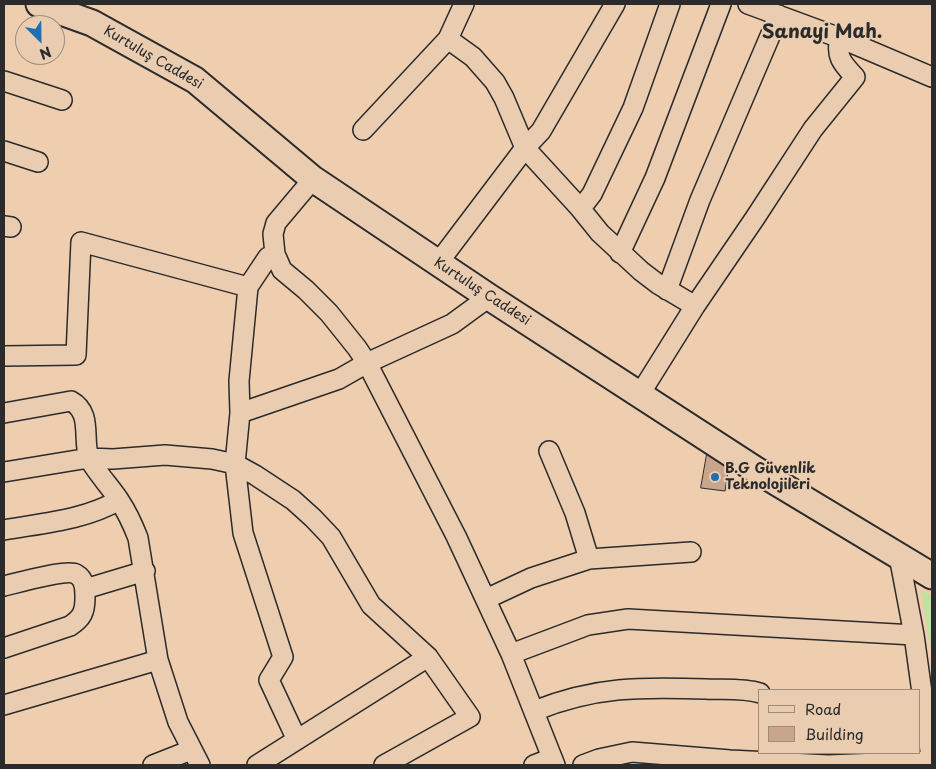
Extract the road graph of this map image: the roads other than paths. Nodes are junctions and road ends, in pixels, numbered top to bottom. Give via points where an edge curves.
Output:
1 (39, 4) edge
2 (615, 4) edge
3 (670, 4) edge
4 (721, 4) edge
5 (748, 4) edge
6 (461, 5) edge
7 (778, 15) junction
8 (840, 38) junction
9 (448, 39) junction
10 (932, 77) edge
11 (4, 81) edge
12 (62, 100) dead end
13 (363, 130) dead end
14 (525, 148) junction
15 (4, 151) edge
16 (38, 162) dead end
17 (313, 179) junction
18 (579, 207) junction
19 (620, 253) junction
20 (275, 254) junction
21 (438, 263) junction
22 (248, 287) junction
23 (667, 290) junction
24 (489, 298) junction
25 (695, 306) junction
26 (4, 356) edge
27 (367, 363) junction
28 (640, 394) junction
29 (4, 413) edge
30 (240, 413) junction
31 (549, 451) dead end
32 (89, 458) junction
33 (234, 464) junction
34 (4, 472) edge
35 (119, 500) junction
36 (4, 530) edge
37 (690, 552) dead end
38 (899, 556) junction
39 (589, 559) junction
40 (145, 571) junction
41 (932, 576) edge
42 (4, 586) edge
43 (85, 589) junction
44 (486, 599) junction
45 (914, 635) junction
46 (4, 648) edge
47 (511, 654) junction
48 (428, 657) junction
49 (158, 660) junction
50 (920, 689) edge
51 (758, 693) edge
52 (921, 696) edge
53 (4, 704) edge
54 (534, 710) junction
55 (297, 740) junction
56 (195, 758) edge
57 (554, 762) edge
58 (932, 763) edge
59 (153, 765) edge
60 (258, 765) edge
61 (384, 765) edge
62 (534, 765) edge
63 (583, 765) edge

1 - 17 main road, Kurtuluş Caddesi via 92,23 195,80
2 - 14 street via 541,131
3 - 18 street via 633,108 592,194
4 - 19 street via 655,178
5 - 7 street
6 - 9 street
7 - 8 street
7 - 23 street via 700,200
8 - 10 street
8 - 25 street via 839,58 855,76 813,129
9 - 13 street
9 - 14 street via 473,57 495,82
11 - 12 street
14 - 18 street
14 - 21 street
15 - 16 street
17 - 20 street via 276,223 273,234
17 - 21 main road, Kurtuluş Caddesi
18 - 19 street
19 - 23 street
20 - 22 street via 268,257
20 - 27 street via 282,270 328,313
21 - 24 main road, Kurtuluş Caddesi
22 - 26 street via 80,242 76,355
22 - 30 street via 239,381
23 - 25 street
24 - 27 street via 452,324
24 - 28 main road, Kurtuluş Caddesi
25 - 28 street
27 - 30 street via 325,385
27 - 44 street
28 - 38 main road, Kurtuluş Caddesi via 756,470
29 - 32 street via 71,402 78,405 83,412
30 - 33 street
31 - 39 street via 575,513
32 - 33 street via 165,455
32 - 34 street
32 - 35 street
33 - 48 street via 275,487 313,518 331,537 371,605
33 - 55 street via 243,532 283,657 269,680
35 - 36 street via 81,516
35 - 40 street via 138,538
37 - 39 street
38 - 41 main road, Kurtuluş Caddesi
38 - 45 street
39 - 44 street via 531,578
40 - 43 street
40 - 49 street
42 - 43 street via 70,572 80,577
43 - 46 street via 85,611 78,621
44 - 47 street
45 - 47 street via 628,619 588,626
45 - 50 street
47 - 54 street
48 - 55 street
48 - 61 street via 470,717
49 - 53 street
49 - 56 street via 178,722
51 - 54 street via 628,688 577,696
52 - 58 street
54 - 57 street
55 - 60 street
56 - 59 street
57 - 62 street
58 - 63 street via 828,765 632,752

